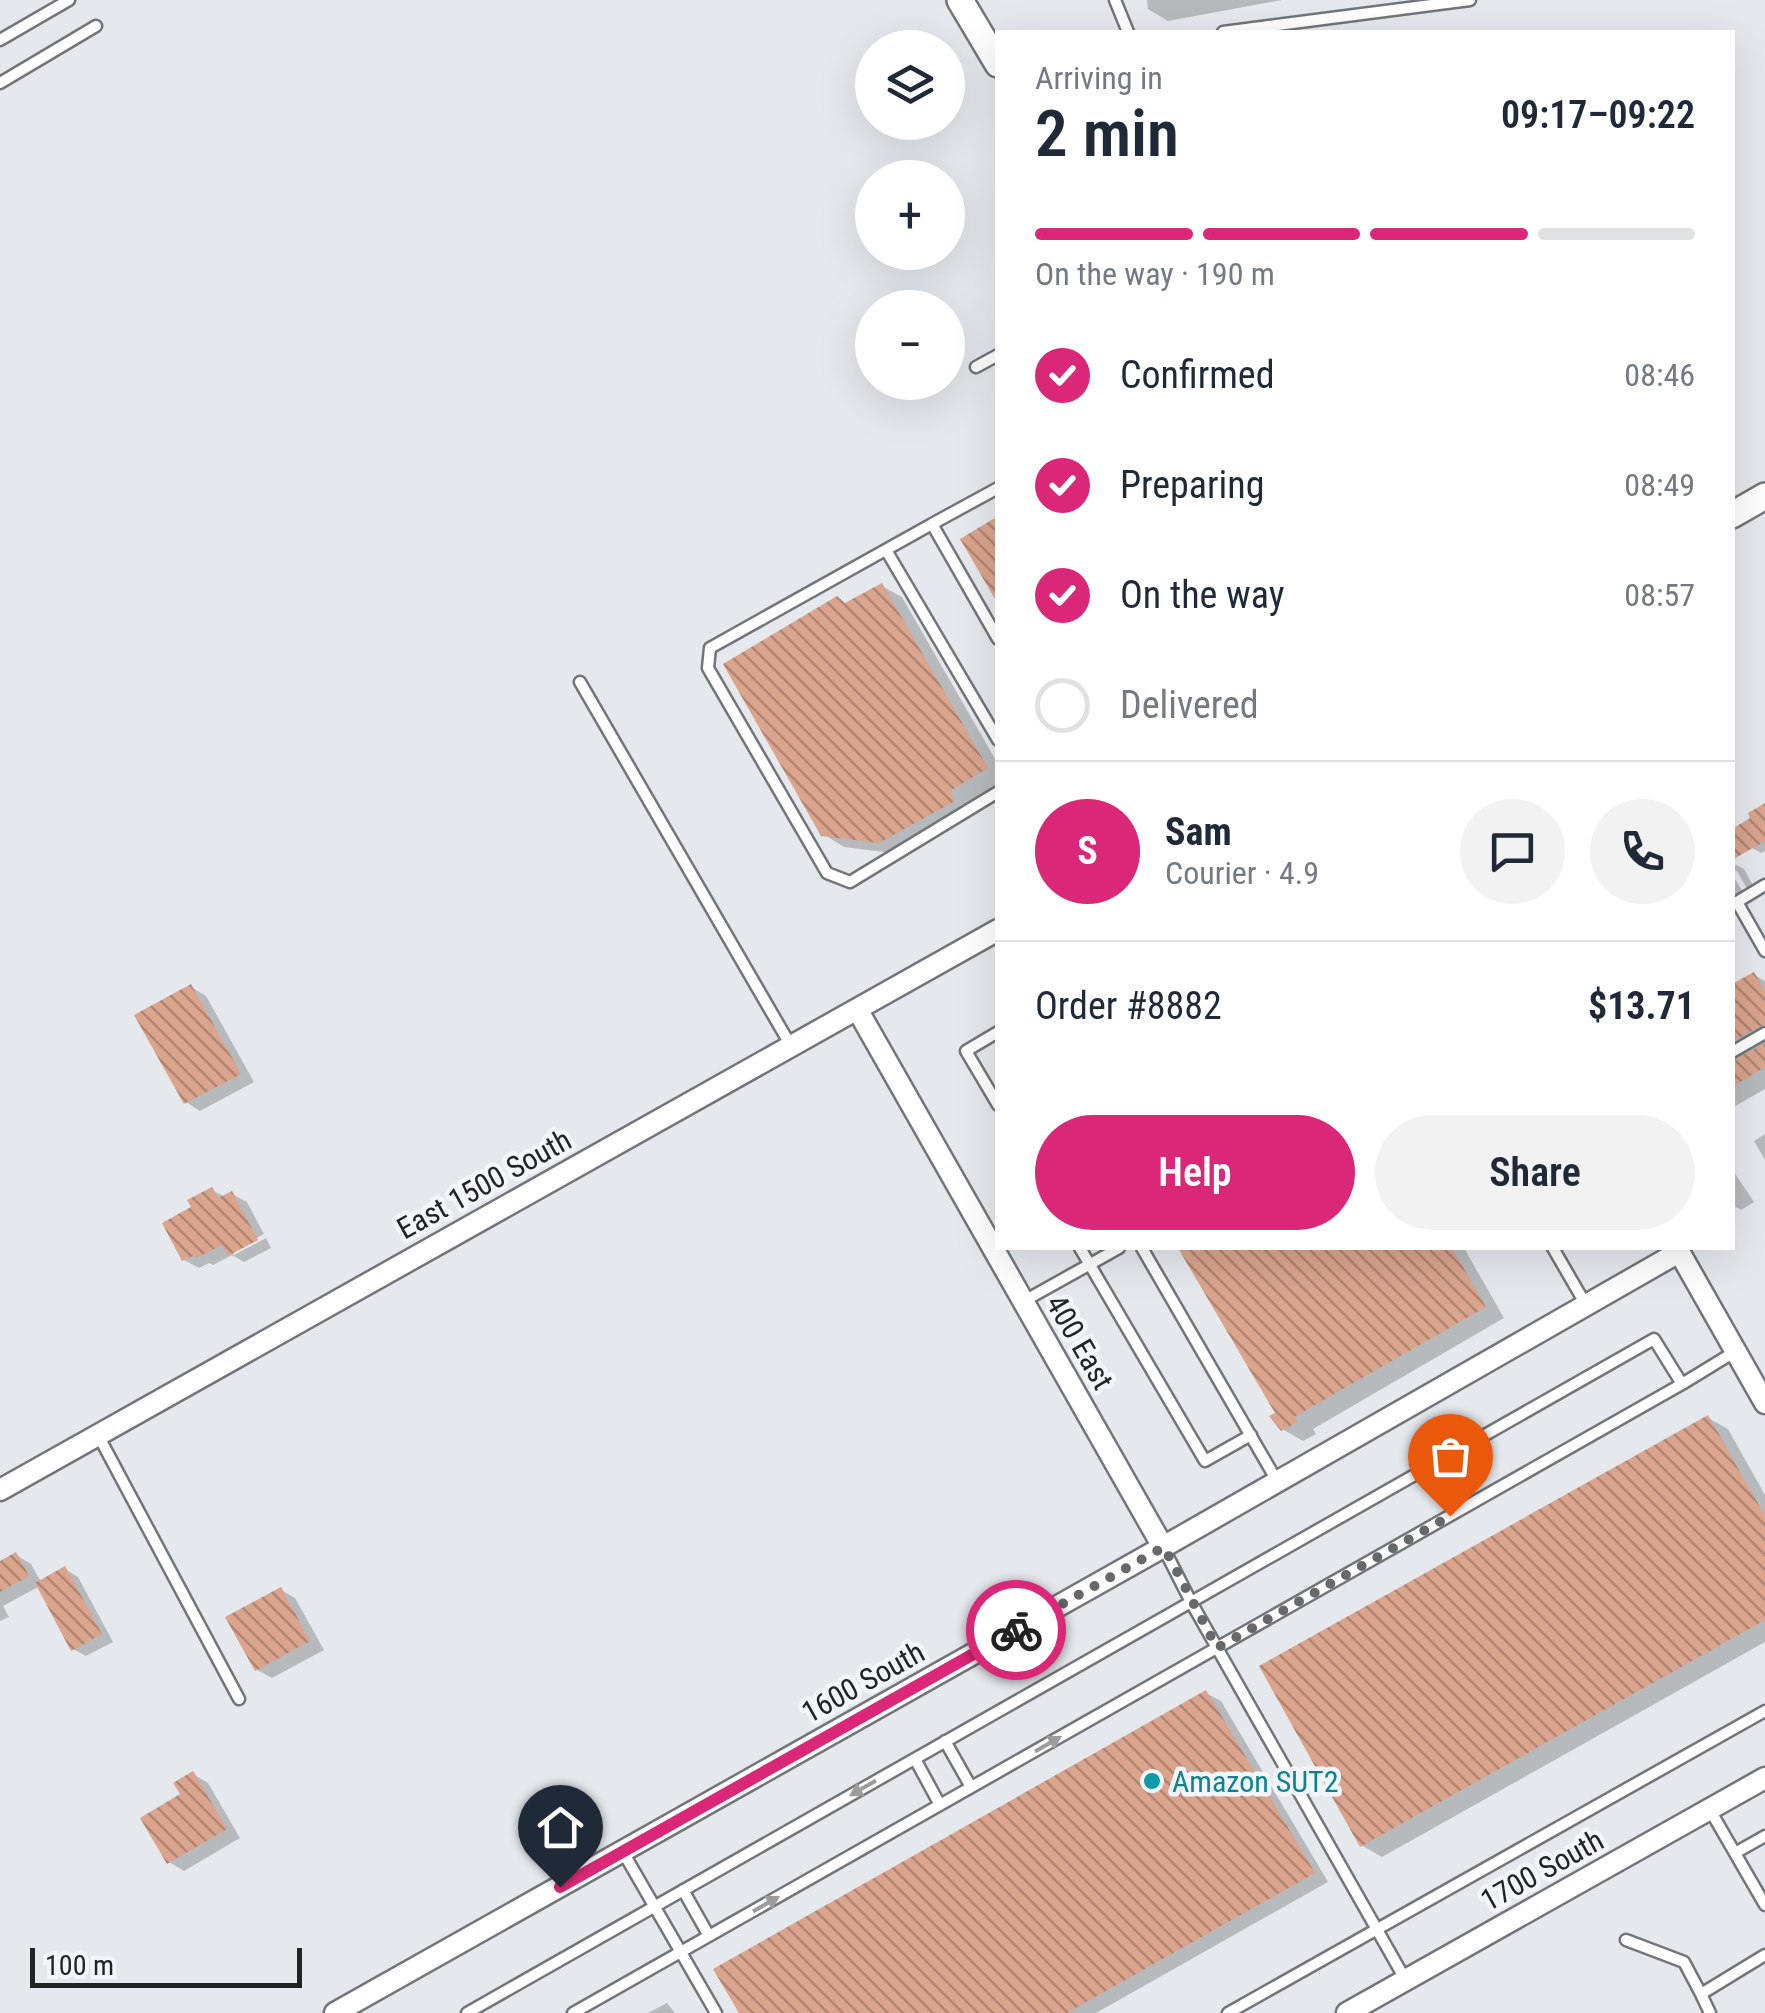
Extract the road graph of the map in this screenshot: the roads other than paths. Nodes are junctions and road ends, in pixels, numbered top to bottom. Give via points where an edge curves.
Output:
1 (70, 0) edge
2 (960, 0) edge
3 (1114, 0) edge
4 (1470, 0) edge
5 (96, 26) dead end
6 (1127, 30) edge
7 (1238, 30) edge
8 (0, 40) edge
9 (995, 59) edge
10 (0, 83) edge
11 (995, 357) edge
12 (976, 367) dead end
13 (995, 490) edge
14 (1765, 496) edge
15 (1735, 513) edge
16 (932, 524) junction
17 (886, 550) junction
18 (995, 634) edge
19 (580, 682) dead end
20 (995, 735) edge
21 (995, 794) edge
22 (1765, 884) edge
23 (1735, 902) edge
24 (1735, 905) edge
25 (995, 932) edge
26 (1765, 951) edge
27 (857, 1009) junction
28 (1765, 1033) edge
29 (995, 1034) edge
30 (791, 1046) junction
31 (1735, 1050) edge
32 (995, 1101) edge
33 (1081, 1250) edge
34 (1115, 1250) edge
35 (1143, 1250) edge
36 (1554, 1250) edge
37 (1678, 1250) edge
38 (1090, 1264) junction
39 (1022, 1302) junction
40 (1586, 1306) junction
41 (1736, 1351) junction
42 (1682, 1384) junction
43 (1765, 1402) edge
44 (98, 1435) junction
45 (1251, 1436) junction
46 (1278, 1482) junction
47 (0, 1490) edge
48 (1164, 1547) junction
49 (1191, 1602) junction
50 (1217, 1648) junction
51 (239, 1699) dead end
52 (1765, 1712) edge
53 (946, 1741) junction
54 (914, 1759) junction
55 (1765, 1778) edge
56 (971, 1787) junction
57 (940, 1805) junction
58 (1710, 1810) junction
59 (1765, 1836) edge
60 (623, 1852) junction
61 (1735, 1853) junction
62 (683, 1890) junction
63 (1765, 1905) edge
64 (655, 1906) junction
65 (1377, 1930) junction
66 (709, 1936) junction
67 (1626, 1940) dead end
68 (681, 1952) junction
69 (1765, 1955) edge
70 (1406, 1980) junction
71 (1702, 1994) junction
72 (335, 2013) edge
73 (467, 2013) edge
74 (573, 2013) edge
75 (716, 2013) edge
76 (1228, 2013) edge
77 (1347, 2013) edge
78 (1710, 2013) edge

1 - 8 lane
2 - 9 street
3 - 6 lane
4 - 7 lane
5 - 10 lane
11 - 12 lane
13 - 16 lane
14 - 15 street
16 - 17 lane
16 - 18 lane
17 - 20 lane
17 - 21 lane via 710,648 708,668 827,874 850,882
19 - 30 lane
22 - 23 lane
24 - 26 lane
25 - 27 street, East 1500 South
27 - 30 street, East 1500 South
27 - 39 street, 400 East
28 - 31 lane
29 - 32 lane via 966,1051
30 - 44 street, East 1500 South
33 - 38 lane
34 - 38 lane
35 - 45 lane
36 - 40 lane
37 - 40 street, 1600 South
37 - 41 street
38 - 39 lane
38 - 45 lane via 1205,1460
39 - 48 street, 400 East
40 - 46 street, 1600 South
41 - 42 lane
41 - 43 street
42 - 49 lane via 1654,1340
42 - 50 lane
44 - 47 street, East 1500 South
44 - 51 lane
45 - 46 lane
46 - 48 street, 1600 South
48 - 49 lane
48 - 60 street, 1600 South
49 - 50 lane
49 - 53 lane
56 -> 50 lane
50 - 65 lane
52 - 65 lane
53 - 54 lane
53 - 56 lane
54 - 57 lane
54 -> 62 lane
55 - 58 street, 1700 South
56 - 57 lane
66 -> 57 lane
58 - 61 lane
58 - 70 street, 1700 South
59 - 61 lane
60 - 64 lane
60 - 72 street, 1600 South
61 - 63 lane
62 - 64 lane
62 - 66 lane
64 - 68 lane
64 - 73 lane
65 - 70 lane
65 - 76 lane
66 - 68 lane
67 - 71 lane via 1684,1962
68 - 74 lane
68 - 75 lane
69 - 71 lane
70 - 77 street, 1700 South
71 - 78 lane

